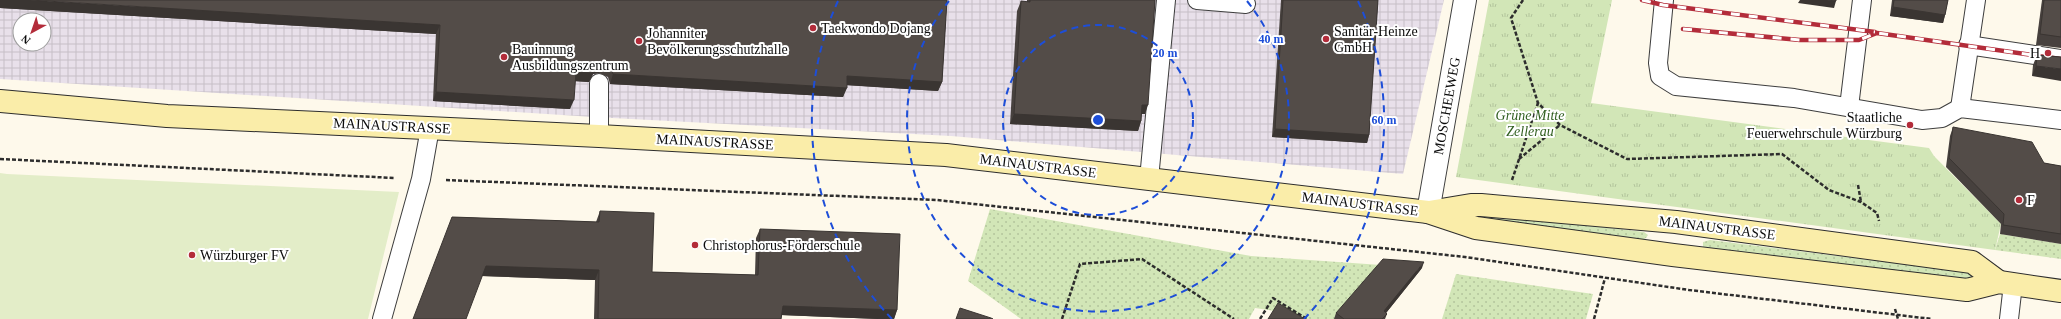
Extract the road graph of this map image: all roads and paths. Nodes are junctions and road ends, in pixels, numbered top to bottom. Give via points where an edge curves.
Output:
1 (1166, 0) edge
2 (1197, 0) edge
3 (1465, 0) edge
4 (1523, 0) edge
5 (1664, 0) edge
6 (1862, 0) edge
7 (1976, 0) edge
8 (1246, 4) dead end
9 (1968, 45) junction
10 (2061, 59) edge
11 (599, 83) dead end
12 (0, 101) edge
13 (1538, 103) junction
14 (1848, 107) junction
15 (1960, 108) junction
16 (2061, 120) edge
17 (1560, 125) junction
18 (430, 128) junction
19 (600, 136) junction
20 (0, 159) edge
21 (1519, 159) junction
22 (421, 179) junction
23 (1149, 179) junction
24 (1858, 185) dead end
25 (1860, 202) junction
26 (1510, 208) junction
27 (1428, 212) junction
28 (1881, 227) dead end
29 (1605, 278) junction
30 (2006, 283) junction
31 (2061, 291) edge
32 (1898, 317) edge
33 (382, 319) edge
34 (1062, 319) edge
35 (1234, 319) edge
36 (1260, 319) edge
37 (1307, 319) edge
38 (1594, 319) edge
39 (1932, 319) edge
40 (2008, 319) edge

1 - 23 lane
2 - 8 lane
3 - 27 street, MOSCHEEWEG
4 - 13 path via 1511,18
5 - 14 lane via 1658,63 1660,76 1676,86 1794,98
6 - 14 lane
7 - 9 lane
9 - 10 lane
9 - 15 lane
11 - 19 lane
12 - 18 main road, MAINAUSTRASSE via 167,116
13 - 17 path
13 - 21 path
14 - 15 lane via 1922,120 1942,118
15 - 16 lane
17 - 21 path
17 - 25 path via 1626,159 1782,154 1829,190
18 - 19 main road, MAINAUSTRASSE
18 - 22 lane
19 - 23 main road, MAINAUSTRASSE via 946,155
20 - 22 path
21 - 26 path via 1510,184
22 - 29 path via 937,200 1465,257
22 - 33 lane
23 - 27 main road, MAINAUSTRASSE
24 - 25 path
25 - 28 path via 1876,213
26 - 27 main road, MAINAUSTRASSE via 1471,205
26 - 30 main road, MAINAUSTRASSE via 1676,222 1972,262
27 - 30 main road, MAINAUSTRASSE via 1476,228 1674,255 1967,290
29 - 32 path
29 - 38 path
30 - 31 main road, MAINAUSTRASSE
30 - 40 lane
32 - 39 path
34 - 35 path via 1080,264 1142,259
36 - 37 path via 1273,298

